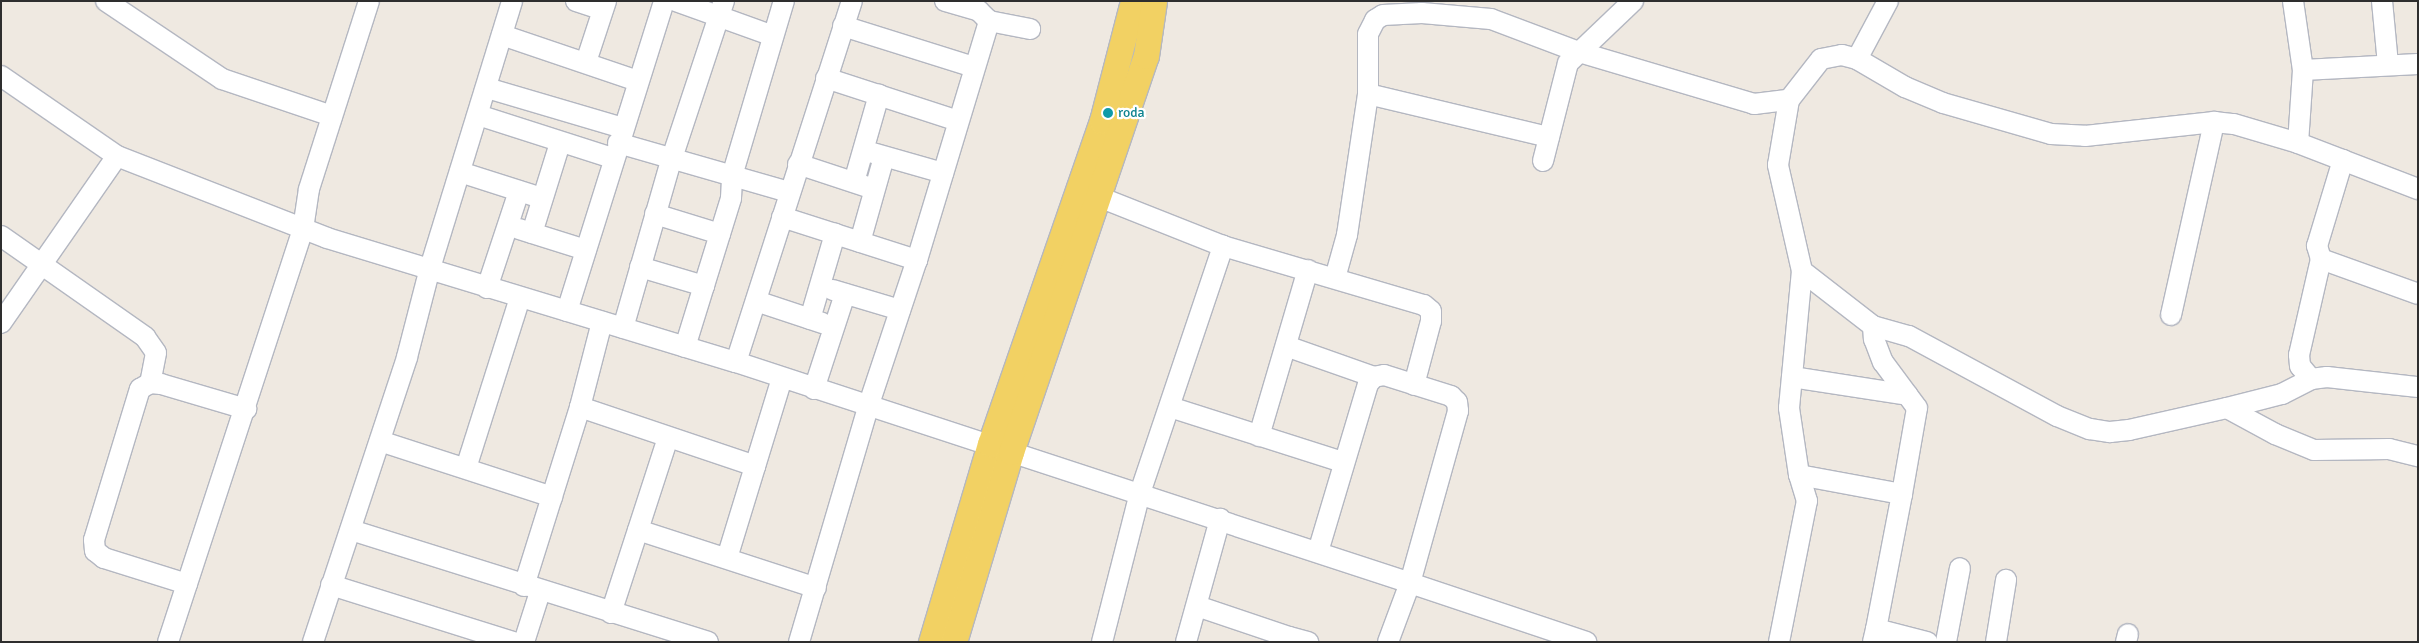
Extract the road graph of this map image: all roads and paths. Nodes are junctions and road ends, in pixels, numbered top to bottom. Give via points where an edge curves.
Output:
1 (106, 1) edge
2 (369, 1) edge
3 (512, 1) edge
4 (664, 1) edge
5 (676, 1) edge
6 (784, 1) edge
7 (852, 1) edge
8 (945, 1) edge
9 (1133, 1) edge
10 (1154, 1) edge
11 (1633, 1) edge
12 (1888, 1) edge
13 (2293, 1) edge
14 (2382, 1) edge
15 (578, 2) edge
16 (605, 6) edge
17 (721, 9) edge
18 (1491, 10) edge
19 (984, 11) edge
20 (843, 26) junction
21 (1030, 29) dead end
22 (502, 35) junction
23 (773, 36) junction
24 (1579, 52) junction
25 (1857, 59) junction
26 (586, 62) junction
27 (2418, 64) edge
28 (2388, 66) junction
29 (974, 67) junction
30 (2304, 70) junction
31 (1, 76) edge
32 (826, 78) junction
33 (638, 81) junction
34 (487, 88) junction
35 (1368, 94) junction
36 (880, 95) junction
37 (1789, 100) junction
38 (478, 115) junction
39 (332, 116) junction
40 (958, 121) junction
41 (2214, 122) junction
42 (1550, 137) junction
43 (560, 143) junction
44 (618, 143) junction
45 (2298, 143) junction
46 (863, 151) junction
47 (117, 156) junction
48 (884, 157) junction
49 (671, 160) junction
50 (2343, 160) junction
51 (1543, 162) dead end
52 (798, 164) junction
53 (460, 172) junction
54 (943, 173) junction
55 (732, 176) junction
56 (854, 182) junction
57 (876, 189) junction
58 (2418, 189) edge
59 (519, 190) junction
60 (790, 192) junction
61 (1099, 197) junction
62 (542, 198) junction
63 (656, 214) junction
64 (782, 217) junction
65 (508, 225) junction
66 (303, 229) junction
67 (532, 233) junction
68 (720, 234) junction
69 (835, 234) junction
70 (1, 236) edge
71 (860, 242) junction
72 (1223, 246) junction
73 (586, 250) junction
74 (2321, 258) junction
75 (917, 260) junction
76 (43, 266) junction
77 (640, 267) junction
78 (430, 268) junction
79 (1308, 270) junction
80 (1802, 271) junction
81 (1335, 278) junction
82 (704, 286) junction
83 (820, 286) junction
84 (487, 288) junction
85 (844, 294) junction
86 (2418, 294) edge
87 (520, 298) junction
88 (756, 301) junction
89 (900, 310) junction
90 (567, 311) junction
91 (2171, 315) dead end
92 (810, 319) junction
93 (602, 322) junction
94 (1, 323) edge
95 (1873, 326) junction
96 (833, 327) junction
97 (622, 328) junction
98 (1286, 346) junction
99 (685, 347) junction
100 (736, 362) junction
101 (1374, 377) junction
102 (782, 378) junction
103 (1792, 378) junction
104 (2311, 379) junction
105 (150, 383) junction
106 (1414, 385) junction
107 (2418, 387) edge
108 (814, 388) junction
109 (1908, 395) junction
110 (868, 406) junction
111 (580, 408) junction
112 (1170, 408) junction
113 (2227, 408) junction
114 (246, 409) junction
115 (1259, 436) junction
116 (668, 438) junction
117 (380, 441) junction
118 (1000, 448) junction
119 (2418, 456) edge
120 (1342, 462) junction
121 (755, 466) junction
122 (466, 468) junction
123 (1800, 476) junction
124 (1140, 493) junction
125 (1902, 494) junction
126 (552, 497) junction
127 (1220, 519) junction
128 (351, 530) junction
129 (638, 530) junction
130 (1318, 552) junction
131 (727, 558) junction
132 (1960, 568) dead end
133 (2006, 580) dead end
134 (1410, 583) junction
135 (187, 584) junction
136 (331, 585) junction
137 (816, 588) junction
138 (532, 589) junction
139 (1197, 606) junction
140 (611, 613) junction
141 (1874, 635) edge
142 (1288, 639) edge
143 (168, 642) edge
144 (313, 642) edge
145 (513, 642) edge
146 (524, 642) edge
147 (708, 642) edge
148 (799, 642) edge
149 (931, 642) edge
150 (954, 642) edge
151 (1102, 642) edge
152 (1186, 642) edge
153 (1308, 642) edge
154 (1388, 642) edge
155 (1586, 642) edge
156 (1779, 642) edge
157 (1927, 642) edge
158 (1946, 642) edge
159 (1996, 642) edge

1 - 39 street via 222,78
2 - 39 street
3 - 22 street
4 - 33 street
5 - 17 street
6 - 23 street
7 - 20 street
8 - 19 street
9 - 118 main road via 1102,121
10 - 61 main road via 1146,56
11 - 24 street
12 - 25 street
13 - 30 street
14 - 28 street
15 - 16 street
16 - 26 street
17 - 23 street
17 - 49 street
18 - 24 street
18 - 35 street via 1383,15 1374,20 1368,34
19 - 21 street
19 - 29 street
20 - 29 street
20 - 32 street
22 - 26 street
22 - 34 street
23 - 55 street
24 - 37 street via 1754,104
24 - 42 street via 1568,63
25 - 37 street via 1842,55 1821,59
25 - 41 street via 1905,87 1943,103 2051,134 2085,136
26 - 33 street
27 - 28 street
28 - 30 street
29 - 40 street
30 - 45 street
31 - 47 street
32 - 36 street
32 - 52 street
33 - 44 street
34 - 38 street
34 - 44 street
35 - 42 street
35 - 81 street via 1346,235
36 - 40 street
36 - 46 street
37 - 80 street via 1778,165
38 - 43 street
38 - 53 street
39 - 66 street via 309,189
40 - 54 street
41 - 45 street
41 - 91 street
42 - 51 street
43 - 44 street
43 - 62 street
44 - 49 street
44 - 73 street
45 - 50 street
46 - 48 street
46 - 56 street
47 - 66 street
47 - 76 street
48 - 54 street
48 - 57 street
49 - 55 street
49 - 63 street
50 - 58 street
50 - 74 street via 2317,246
52 - 56 street
52 - 60 street
53 - 59 street
53 - 78 street
54 - 75 street
55 - 60 street
55 - 68 street via 731,198
56 - 57 street
57 - 71 street
59 - 62 street
59 - 65 street
60 - 64 street
61 - 72 street
61 - 118 main road
62 - 67 street
63 - 68 street
63 - 77 street
64 - 69 street
64 - 88 street
65 - 67 street
65 - 84 street
66 - 78 street
66 - 114 street
67 - 73 street
68 - 82 street
69 - 71 street
69 - 83 street
70 - 76 street
71 - 75 street
72 - 79 street
72 - 112 street
73 - 90 street
74 - 86 street
74 - 104 street via 2299,355 2300,366
75 - 89 street
76 - 94 street
76 - 105 street via 145,337 156,353
77 - 82 street
77 - 97 street
78 - 84 street
78 - 117 street
79 - 81 street
79 - 98 street
80 - 95 street
80 - 103 street
81 - 106 street via 1408,299 1430,311 1431,321
82 - 99 street
83 - 85 street
83 - 92 street
84 - 87 street
85 - 89 street
85 - 96 street
87 - 90 street
87 - 122 street
88 - 92 street
88 - 100 street
89 - 110 street
90 - 93 street
92 - 96 street
93 - 97 street
93 - 111 street
95 - 109 street via 1874,339 1884,362
95 - 113 street via 1909,336 2057,416 2090,429 2128,430
96 - 108 street
97 - 99 street
98 - 101 street
98 - 115 street
99 - 100 street
100 - 102 street
101 - 106 street via 1384,376
101 - 120 street via 1368,384
102 - 108 street
102 - 121 street
103 - 109 street
103 - 123 street via 1789,408
104 - 107 street via 2327,377
104 - 113 street via 2282,394
105 - 114 street
105 - 135 street via 140,390 94,540 95,551 104,558
106 - 134 street via 1451,396 1457,402 1458,411
108 - 110 street
109 - 125 street via 1917,408
110 - 118 street
110 - 137 street
111 - 116 street
111 - 126 street
112 - 115 street
112 - 124 street
113 - 119 street via 2275,434 2314,450 2389,449
114 - 135 street
115 - 120 street
116 - 121 street
116 - 129 street
117 - 122 street
117 - 128 street
118 - 124 street
118 - 149 main road
118 - 150 main road
120 - 130 street
121 - 131 street
122 - 126 street
123 - 125 street
123 - 156 street via 1807,500
124 - 127 street
124 - 151 street
125 - 141 street
126 - 138 street
127 - 130 street
127 - 139 street
128 - 136 street
128 - 138 street
129 - 131 street
129 - 140 street
130 - 134 street
131 - 137 street
132 - 158 street
133 - 159 street
134 - 154 street
134 - 155 street
135 - 143 street
136 - 144 street
136 - 145 street
137 - 148 street
138 - 140 street
138 - 146 street
139 - 142 street
139 - 152 street
140 - 147 street
141 - 157 street
142 - 153 street

